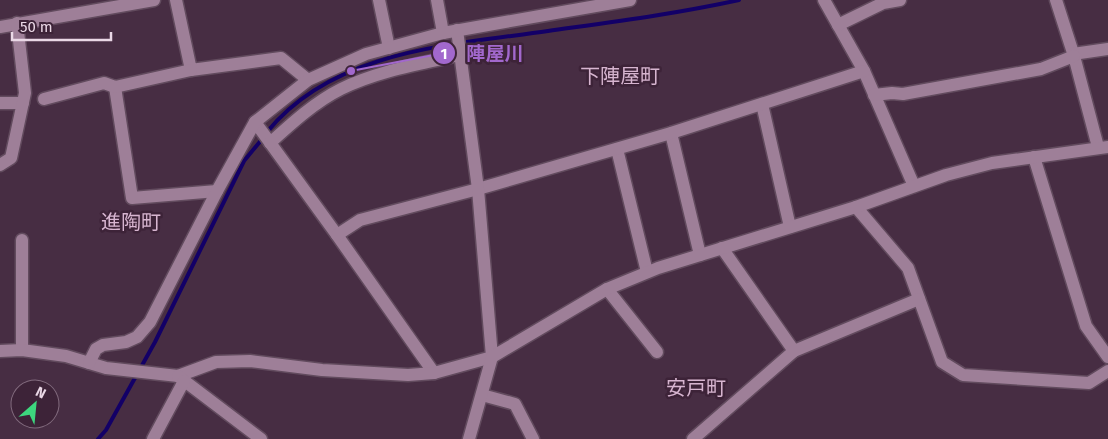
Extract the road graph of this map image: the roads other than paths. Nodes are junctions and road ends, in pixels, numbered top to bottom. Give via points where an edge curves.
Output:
1 (154, 0) edge
2 (176, 0) edge
3 (380, 0) edge
4 (437, 0) edge
5 (824, 0) edge
6 (900, 0) edge
7 (1056, 0) edge
8 (622, 1) edge
9 (17, 23) junction
10 (838, 25) junction
11 (0, 27) edge
12 (443, 33) junction
13 (457, 34) junction
14 (389, 48) junction
15 (1108, 49) edge
16 (460, 54) junction
17 (1073, 55) junction
18 (191, 70) junction
19 (864, 71) junction
20 (308, 80) junction
21 (115, 87) junction
22 (874, 95) junction
23 (44, 98) dead end
24 (0, 103) edge
25 (23, 103) junction
26 (762, 104) junction
27 (256, 125) junction
28 (671, 133) junction
29 (269, 141) junction
30 (1103, 147) edge
31 (617, 149) junction
32 (1034, 157) junction
33 (0, 164) edge
34 (914, 186) junction
35 (478, 189) junction
36 (217, 191) junction
37 (856, 206) junction
38 (790, 227) junction
39 (337, 235) junction
40 (22, 240) dead end
41 (722, 248) junction
42 (700, 255) junction
43 (647, 272) junction
44 (607, 289) junction
45 (919, 299) junction
46 (22, 350) junction
47 (0, 351) edge
48 (794, 351) junction
49 (657, 352) dead end
50 (492, 357) junction
51 (1108, 357) edge
52 (89, 363) junction
53 (1108, 371) edge
54 (434, 373) junction
55 (181, 379) junction
56 (482, 395) junction
57 (153, 439) edge
58 (262, 439) edge
59 (469, 439) edge
60 (533, 439) edge
61 (693, 439) edge

1 - 9 street
2 - 18 street
3 - 14 street
4 - 12 street
5 - 10 street
6 - 10 street via 883,3
7 - 17 street
8 - 13 street
9 - 11 street
9 - 25 street via 25,93
10 - 19 street
12 - 13 street
12 - 14 street
13 - 16 street
14 - 20 street via 366,54
15 - 17 street
16 - 29 street via 393,70 341,89
16 - 35 street
17 - 22 street via 1041,69 904,94
17 - 30 street
18 - 20 street via 281,58
18 - 21 street
19 - 22 street
19 - 26 street
20 - 27 street
21 - 23 street via 104,83
21 - 36 street via 132,198
22 - 34 street
24 - 25 street
25 - 33 street via 11,158
26 - 28 street
26 - 38 street
27 - 29 street
27 - 36 street
28 - 31 street
28 - 42 street
29 - 39 street
30 - 32 street
31 - 35 street
31 - 43 street
32 - 34 street via 946,175
32 - 51 street via 1086,326
34 - 37 street
35 - 39 street via 360,220
35 - 50 street
36 - 52 street via 150,322 137,337 96,349
37 - 38 street
37 - 45 street via 908,268
38 - 41 street
39 - 54 street
40 - 46 street
41 - 42 street
41 - 48 street
42 - 43 street
43 - 44 street
44 - 49 street
44 - 50 street
45 - 48 street
45 - 53 street via 942,362 963,375 1089,383
46 - 47 street
46 - 52 street
48 - 61 street
50 - 54 street
50 - 56 street
52 - 55 street
54 - 55 street via 408,376 250,361 216,362
55 - 57 street
55 - 58 street
56 - 59 street
56 - 60 street via 515,404

